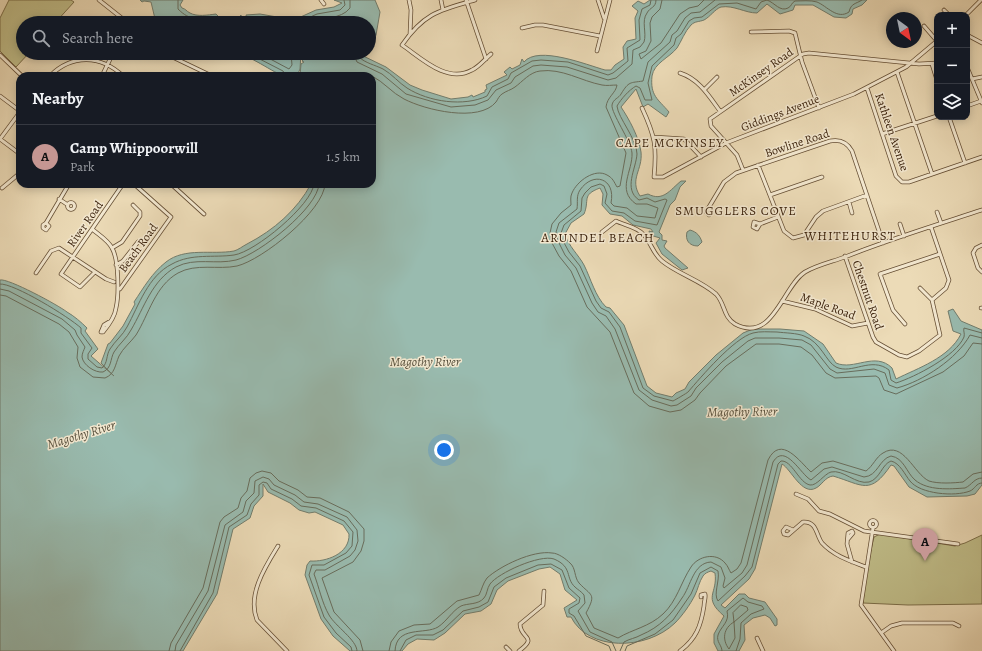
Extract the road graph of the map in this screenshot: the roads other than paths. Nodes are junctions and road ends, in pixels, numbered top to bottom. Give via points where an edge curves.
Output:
1 (99, 0) edge
2 (321, 0) edge
3 (409, 0) edge
4 (441, 0) edge
5 (475, 0) edge
6 (598, 0) edge
7 (610, 0) edge
8 (466, 1) edge
9 (979, 1) edge
10 (324, 4) dead end
11 (443, 10) junction
12 (969, 12) edge
13 (119, 16) edge
14 (604, 18) junction
15 (924, 26) dead end
16 (522, 28) dead end
17 (751, 32) dead end
18 (410, 34) junction
19 (600, 36) junction
20 (970, 37) edge
21 (934, 38) edge
22 (982, 43) edge
23 (934, 44) edge
24 (597, 51) dead end
25 (491, 54) dead end
26 (0, 55) edge
27 (800, 56) junction
28 (486, 59) junction
29 (75, 60) edge
30 (75, 60) edge
31 (109, 60) edge
32 (179, 60) edge
33 (912, 63) junction
34 (932, 64) joint
35 (106, 66) junction
36 (934, 70) edge
37 (18, 72) edge
38 (54, 72) edge
39 (104, 72) edge
40 (116, 72) edge
41 (204, 72) edge
42 (897, 72) junction
43 (680, 73) dead end
44 (970, 74) edge
45 (717, 77) dead end
46 (982, 77) edge
47 (972, 78) junction
48 (866, 88) junction
49 (704, 90) junction
50 (0, 96) edge
51 (982, 102) edge
52 (970, 105) edge
53 (642, 108) dead end
54 (819, 108) junction
55 (16, 109) edge
56 (720, 111) junction
57 (16, 117) edge
58 (934, 117) edge
59 (950, 120) edge
60 (915, 123) junction
61 (882, 134) junction
62 (654, 137) junction
63 (0, 139) edge
64 (726, 143) junction
65 (16, 151) edge
66 (701, 157) junction
67 (982, 157) edge
68 (965, 163) junction
69 (758, 165) junction
70 (743, 170) junction
71 (932, 174) junction
72 (16, 177) edge
73 (822, 177) dead end
74 (2, 188) dead end
75 (66, 188) edge
76 (120, 188) edge
77 (138, 188) edge
78 (175, 188) edge
79 (770, 195) junction
80 (868, 195) junction
81 (59, 199) junction
82 (849, 202) junction
83 (68, 205) dead end
84 (133, 205) dead end
85 (708, 209) dead end
86 (982, 210) edge
87 (852, 212) dead end
88 (937, 212) dead end
89 (204, 214) dead end
90 (778, 217) junction
91 (46, 223) dead end
92 (941, 223) junction
93 (760, 224) dead end
94 (900, 224) dead end
95 (931, 227) junction
96 (92, 230) junction
97 (602, 232) dead end
98 (904, 236) junction
99 (138, 242) dead end
100 (883, 243) junction
101 (982, 244) edge
102 (112, 248) junction
103 (940, 254) junction
104 (73, 256) junction
105 (845, 256) junction
106 (116, 265) junction
107 (95, 272) junction
108 (982, 272) edge
109 (36, 273) dead end
110 (114, 282) dead end
111 (920, 288) dead end
112 (120, 289) dead end
113 (932, 300) junction
114 (782, 301) junction
115 (109, 322) dead end
116 (868, 323) junction
117 (905, 324) dead end
118 (796, 494) dead end
119 (873, 528) dead end
120 (793, 530) dead end
121 (872, 533) junction
122 (848, 539) dead end
123 (958, 544) dead end
124 (278, 546) dead end
125 (852, 562) junction
126 (866, 567) junction
127 (544, 591) dead end
128 (701, 597) dead end
129 (958, 626) dead end
130 (881, 634) junction
131 (757, 638) dead end
132 (506, 646) dead end
133 (287, 651) edge
134 (510, 651) edge
135 (519, 651) edge
136 (680, 651) edge
137 (763, 651) edge
138 (894, 651) edge

1 - 13 street
2 - 10 street
3 - 18 street
4 - 11 street
5 - 8 street
6 - 14 street
7 - 14 street
8 - 11 street
8 - 28 street
9 - 12 street
11 - 18 street via 433,13
14 - 19 street
15 - 21 street
16 - 19 street via 543,25
17 - 27 street via 793,32 797,36
18 - 28 street via 402,45 442,72 464,74 474,70
19 - 24 street
20 - 22 street
23 - 33 street
25 - 28 street
26 - 37 street
27 - 33 street, McKinsey Road via 809,53
27 - 54 street
27 - 56 street, McKinsey Road
29 - 35 street via 94,61
30 - 38 street
31 - 35 street
32 - 41 street
33 - 34 street, McKinsey Road
33 - 42 street, Giddings Avenue
34 - 36 street
35 - 39 street
35 - 40 street
42 - 48 street, Giddings Avenue
42 - 60 street
43 - 49 street via 690,77
44 - 47 street
45 - 49 street
46 - 47 street
47 - 51 street
48 - 54 street, Giddings Avenue
48 - 61 street, Kathleen Avenue
49 - 56 street
50 - 55 street
51 - 52 street
53 - 62 street
54 - 64 street, Giddings Avenue
56 - 64 street, McKinsey Road via 711,118 710,124
57 - 63 street
58 - 60 street
59 - 68 street
60 - 61 street
60 - 71 street
61 - 71 street, Kathleen Avenue via 896,176 902,182
62 - 66 street via 684,139
62 - 66 street, Giddings Avenue via 654,177 665,176
63 - 65 street
64 - 66 street, Giddings Avenue
64 - 70 street via 738,157
67 - 68 street
68 - 71 street
69 - 70 street, Bowline Road
69 - 79 street
69 - 80 street, Bowline Road via 830,140 840,140 848,144 852,151
70 - 85 street, Bowline Road via 724,182
72 - 74 street
73 - 79 street
75 - 81 street
76 - 96 street, River Road
77 - 112 street, Beach Road via 171,217
78 - 89 street
79 - 90 street
80 - 82 street
80 - 100 street, Bowline Road
81 - 83 street
81 - 91 street
82 - 87 street
82 - 90 street via 823,211 800,238 788,236
84 - 102 street via 140,212 140,216 122,242
86 - 92 street
88 - 92 street
90 - 93 street
92 - 95 street
94 - 98 street
95 - 98 street
95 - 103 street
96 - 102 street via 103,237
96 - 104 street, River Road
97 - 114 street via 616,221 642,232 658,258 717,295 728,318 740,326 754,327 764,324 777,313
98 - 100 street
99 - 106 street via 123,262
100 - 105 street
101 - 108 street via 973,253
102 - 106 street
103 - 113 street via 949,282
103 - 117 street via 880,274 893,310
104 - 107 street
104 - 107 street, River Road via 61,274 80,287
104 - 109 street via 64,249 53,249
105 - 114 street via 801,275
105 - 116 street, Chestnut Road
106 - 115 street via 116,309
107 - 110 street
111 - 113 street
113 - 116 street, Chestnut Road via 940,335 919,352 908,357 902,357 874,340
114 - 116 street, Maple Road via 815,309 852,326
118 - 121 street via 808,499 819,511
119 - 121 street
120 - 125 street via 803,522 811,524 816,528 824,544
121 - 123 street
121 - 126 street
122 - 125 street
124 - 133 street via 257,587 254,604 257,620
125 - 126 street
126 - 130 street via 861,605
127 - 135 street via 543,605 520,624 528,640 527,645
128 - 136 street via 705,594 699,630 691,643
129 - 130 street via 953,623 902,623 891,626
130 - 138 street
131 - 137 street
132 - 134 street

